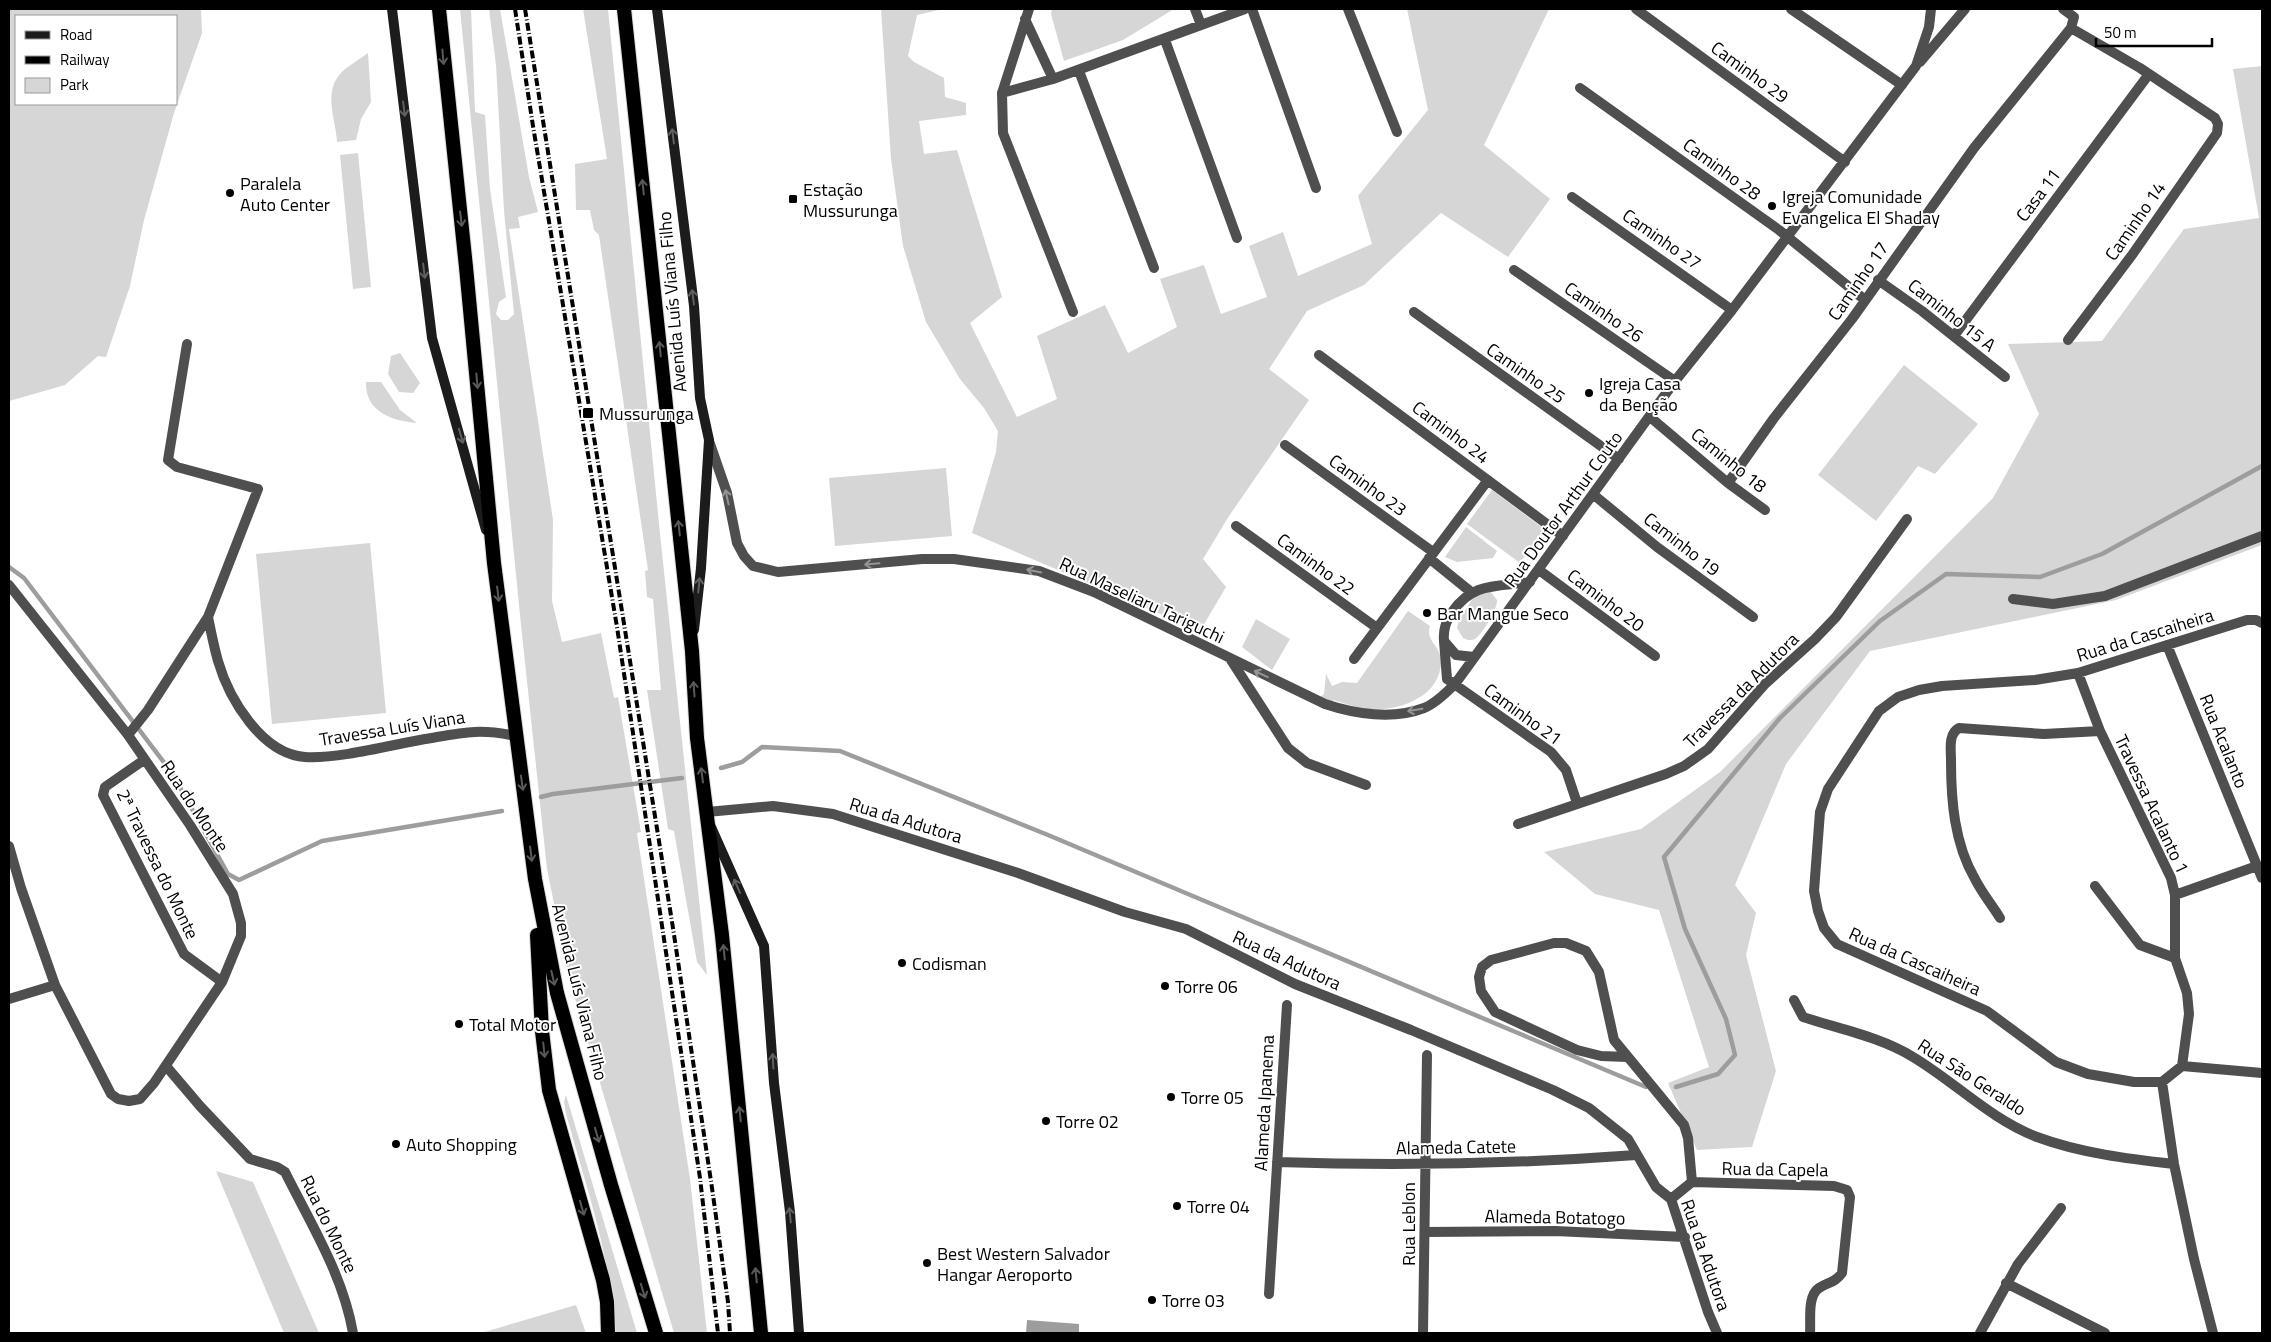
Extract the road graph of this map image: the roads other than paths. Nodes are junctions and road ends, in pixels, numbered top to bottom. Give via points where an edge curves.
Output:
1 (392, 9) edge
2 (439, 9) edge
3 (624, 9) edge
4 (657, 9) edge
5 (1195, 9) edge
6 (1245, 9) edge
7 (1252, 9) edge
8 (1348, 9) edge
9 (1636, 9) edge
10 (1791, 9) edge
11 (1931, 9) edge
12 (1965, 9) edge
13 (2068, 11) edge
14 (1027, 14) edge
15 (1201, 25) junction
16 (2071, 28) junction
17 (1165, 40) junction
18 (1916, 66) junction
19 (1079, 71) junction
20 (2150, 74) junction
21 (1053, 79) junction
22 (1902, 85) junction
23 (1580, 88) dead end
24 (1002, 93) junction
25 (1396, 132) dead end
26 (1845, 162) junction
27 (1316, 188) dead end
28 (1572, 196) dead end
29 (1787, 236) junction
30 (1237, 238) dead end
31 (1154, 268) dead end
32 (1514, 270) dead end
33 (1878, 280) junction
34 (1865, 300) junction
35 (1732, 310) junction
36 (1073, 312) dead end
37 (1414, 312) dead end
38 (1954, 336) junction
39 (2068, 340) dead end
40 (187, 344) dead end
41 (1319, 355) dead end
42 (2005, 377) dead end
43 (1675, 382) junction
44 (1650, 417) junction
45 (709, 440) junction
46 (1285, 446) dead end
47 (1619, 460) junction
48 (1488, 480) junction
49 (1728, 483) junction
50 (1594, 494) junction
51 (1764, 510) dead end
52 (1907, 519) dead end
53 (1236, 526) dead end
54 (1563, 536) junction
55 (2262, 536) edge
56 (1431, 555) junction
57 (494, 562) junction
58 (1539, 570) junction
59 (1530, 582) junction
60 (9, 585) edge
61 (1471, 592) junction
62 (2013, 599) dead end
63 (208, 617) junction
64 (1752, 617) dead end
65 (2262, 623) edge
66 (1377, 628) junction
67 (1444, 641) junction
68 (2167, 645) junction
69 (692, 651) junction
70 (1654, 656) dead end
71 (1474, 657) junction
72 (1354, 659) dead end
73 (1231, 660) junction
74 (2078, 674) junction
75 (1455, 684) junction
76 (131, 731) junction
77 (2100, 732) junction
78 (515, 736) junction
79 (144, 760) junction
80 (1366, 785) dead end
81 (1577, 803) junction
82 (708, 818) junction
83 (1518, 824) dead end
84 (9, 846) edge
85 (2257, 866) junction
86 (2262, 878) edge
87 (534, 879) junction
88 (2095, 886) dead end
89 (2175, 895) junction
90 (2000, 918) dead end
91 (2175, 958) junction
92 (222, 982) junction
93 (55, 985) junction
94 (9, 999) edge
95 (1794, 1000) dead end
96 (1287, 1004) dead end
97 (1427, 1055) dead end
98 (1627, 1057) junction
99 (166, 1066) junction
100 (2182, 1066) junction
101 (2262, 1074) edge
102 (2162, 1082) junction
103 (1636, 1155) junction
104 (1277, 1162) junction
105 (2174, 1164) junction
106 (1425, 1165) junction
107 (1692, 1182) junction
108 (1671, 1199) junction
109 (2061, 1208) dead end
110 (1425, 1232) junction
111 (1685, 1237) junction
112 (2006, 1283) junction
113 (1269, 1294) dead end
114 (762, 1330) edge
115 (353, 1333) edge
116 (608, 1333) edge
117 (656, 1333) edge
118 (799, 1333) edge
119 (1423, 1333) edge
120 (1717, 1333) edge
121 (1810, 1333) edge
122 (1980, 1333) edge
123 (2104, 1333) edge
124 (2213, 1333) edge

1 -> 57 main road, Avenida Luís Viana Filho via 432,338
2 -> 57 highway, Avenida Luís Viana Filho
69 -> 3 highway, Avenida Luís Viana Filho
45 -> 4 main road, Avenida Luís Viana Filho via 700,398 694,306
5 - 15 street
6 - 15 street
7 - 27 street
8 - 25 street
9 - 26 street, Caminho 29
10 - 22 street
11 - 18 street, Rua Doutor Arthur Couto via 1930,27
12 - 18 street
13 - 16 street via 2074,20
14 - 21 street
14 - 24 street
15 - 17 street
16 - 20 street
16 - 33 street, Caminho 17 via 1974,148
17 - 19 street
17 - 30 street
18 - 22 street, Rua Doutor Arthur Couto
19 - 21 street
19 - 31 street
20 - 38 street, Casa 11
20 - 39 street, Caminho 14 via 2215,118 2217,133
21 - 24 street
22 - 26 street, Rua Doutor Arthur Couto
23 - 29 street, Caminho 28
24 - 36 street via 1003,133
26 - 29 street, Rua Doutor Arthur Couto
28 - 35 street, Caminho 27
29 - 34 street, Caminho 28
29 - 35 street, Rua Doutor Arthur Couto
32 - 43 street, Caminho 26
33 - 34 street, Caminho 17
33 - 38 street, Caminho 15 A
34 - 49 street, Caminho 17
35 - 43 street, Rua Doutor Arthur Couto
37 - 47 street, Caminho 25
38 - 42 street, Caminho 15 A
40 - 63 street via 168,460 177,467 258,489
41 - 48 street, Caminho 24
43 - 44 street, Rua Doutor Arthur Couto
44 - 47 street, Rua Doutor Arthur Couto
44 - 49 street, Caminho 18
69 -> 45 main road, Avenida Luís Viana Filho
73 -> 45 street, Rua Maseliaru Tariguchi via 1094,592 1039,571 954,559 778,572 753,566 736,543 725,485
46 - 56 street, Caminho 23
47 - 50 street, Rua Doutor Arthur Couto
48 - 54 street, Caminho 24
48 - 56 street
49 - 51 street, Caminho 18
50 - 54 street, Rua Doutor Arthur Couto
50 - 64 street, Caminho 19 via 1657,547
52 - 81 street, Travessa da Adutora via 1836,617 1765,684 1708,749 1666,774
53 - 66 street, Caminho 22
54 - 58 street, Rua Doutor Arthur Couto
55 - 62 street via 2105,596 2053,604
56 - 61 street, Caminho 23
56 - 66 street
57 -> 78 highway, Avenida Luís Viana Filho
58 - 59 street, Rua Doutor Arthur Couto
58 - 70 street, Caminho 20
59 - 61 street
59 - 71 street, Rua Doutor Arthur Couto
60 - 76 street, Rua do Monte
61 - 67 street via 1448,618 1443,632
63 - 76 street
63 - 78 street, Travessa Luís Viana via 218,663 232,692 249,721 271,744 285,752 319,757 478,730
65 - 68 street, Rua da Cascaiheira via 2247,620
66 - 72 street
67 - 71 street via 1456,655
67 - 75 street via 1445,672 1447,679
68 - 74 street, Rua da Cascaiheira
68 - 85 street, Rua Acalanto
82 -> 69 highway, Avenida Luís Viana Filho via 697,738
71 - 75 street, Rua Doutor Arthur Couto
75 -> 73 street, Rua Maseliaru Tariguchi via 1425,708 1393,714 1358,713 1325,704
73 - 80 street via 1288,748 1307,763
74 - 77 street, Travessa Acalanto 1
74 - 102 street, Rua da Cascaiheira via 1918,690 1898,697 1879,711 1828,789 1820,812 1814,892 1824,928 1837,944 1987,1011 2056,1062 2088,1074 2134,1082
75 - 81 street, Caminho 21 via 1554,756 1566,770
76 - 79 street, Rua do Monte
77 - 89 street, Travessa Acalanto 1 via 2164,860
77 - 90 street via 2044,734 1959,728 1954,732 1951,778 1957,832 1974,878
78 -> 87 highway, Avenida Luís Viana Filho
79 - 92 street, Rua do Monte via 190,825 236,902 241,936
79 - 92 street, 2ª Travessa do Monte via 105,787 103,795 180,948
81 - 83 street, Travessa da Adutora
82 - 103 street, Rua da Adutora via 773,806 833,814 1018,872 1126,912 1174,924 1310,991 1553,1090 1608,1121 1628,1138
114 -> 82 highway, Avenida Luís Viana Filho
118 -> 82 main road, Avenida Luís Viana Filho via 764,946
84 - 93 street via 20,888
85 - 86 street, Rua Acalanto
85 - 89 street, Travessa Acalanto 1
87 -> 116 highway via 542,1031 549,1090 602,1280
87 -> 117 highway, Avenida Luís Viana Filho via 557,993
88 - 91 street via 2140,944
89 - 91 street
91 - 100 street via 2187,993 2189,1014
92 - 99 street, Rua do Monte
93 - 94 street
93 - 99 street, Rua do Monte via 111,1094 128,1101 140,1099
95 - 105 street, Rua São Geraldo via 1802,1018 1897,1048 2003,1121 2037,1137 2128,1158
96 - 104 street, Alameda Ipanema
97 - 106 street, Rua Leblon
98 - 98 street via 1614,1040 1599,972 1586,951 1566,943 1554,943 1491,960 1482,967 1479,978 1481,991 1495,1012 1578,1050 1601,1056
98 - 107 street via 1684,1125
99 - 115 street, Rua do Monte via 253,1162 285,1172 340,1282
100 - 101 street
100 - 102 street
102 - 105 street
103 - 106 street, Alameda Catete
103 - 108 street, Rua da Adutora via 1656,1187
104 - 106 street, Alameda Catete
104 - 113 street, Alameda Ipanema
105 - 124 street
106 - 110 street, Rua Leblon
107 - 108 street
107 - 121 street, Rua da Capela via 1834,1186 1847,1190 1850,1196 1842,1273 1835,1282 1814,1294
108 - 111 street, Rua da Adutora
109 - 112 street
110 - 111 street, Alameda Botatogo via 1556,1231
110 - 119 street, Rua Leblon
111 - 120 street, Rua da Adutora
112 - 122 street
112 - 123 street

